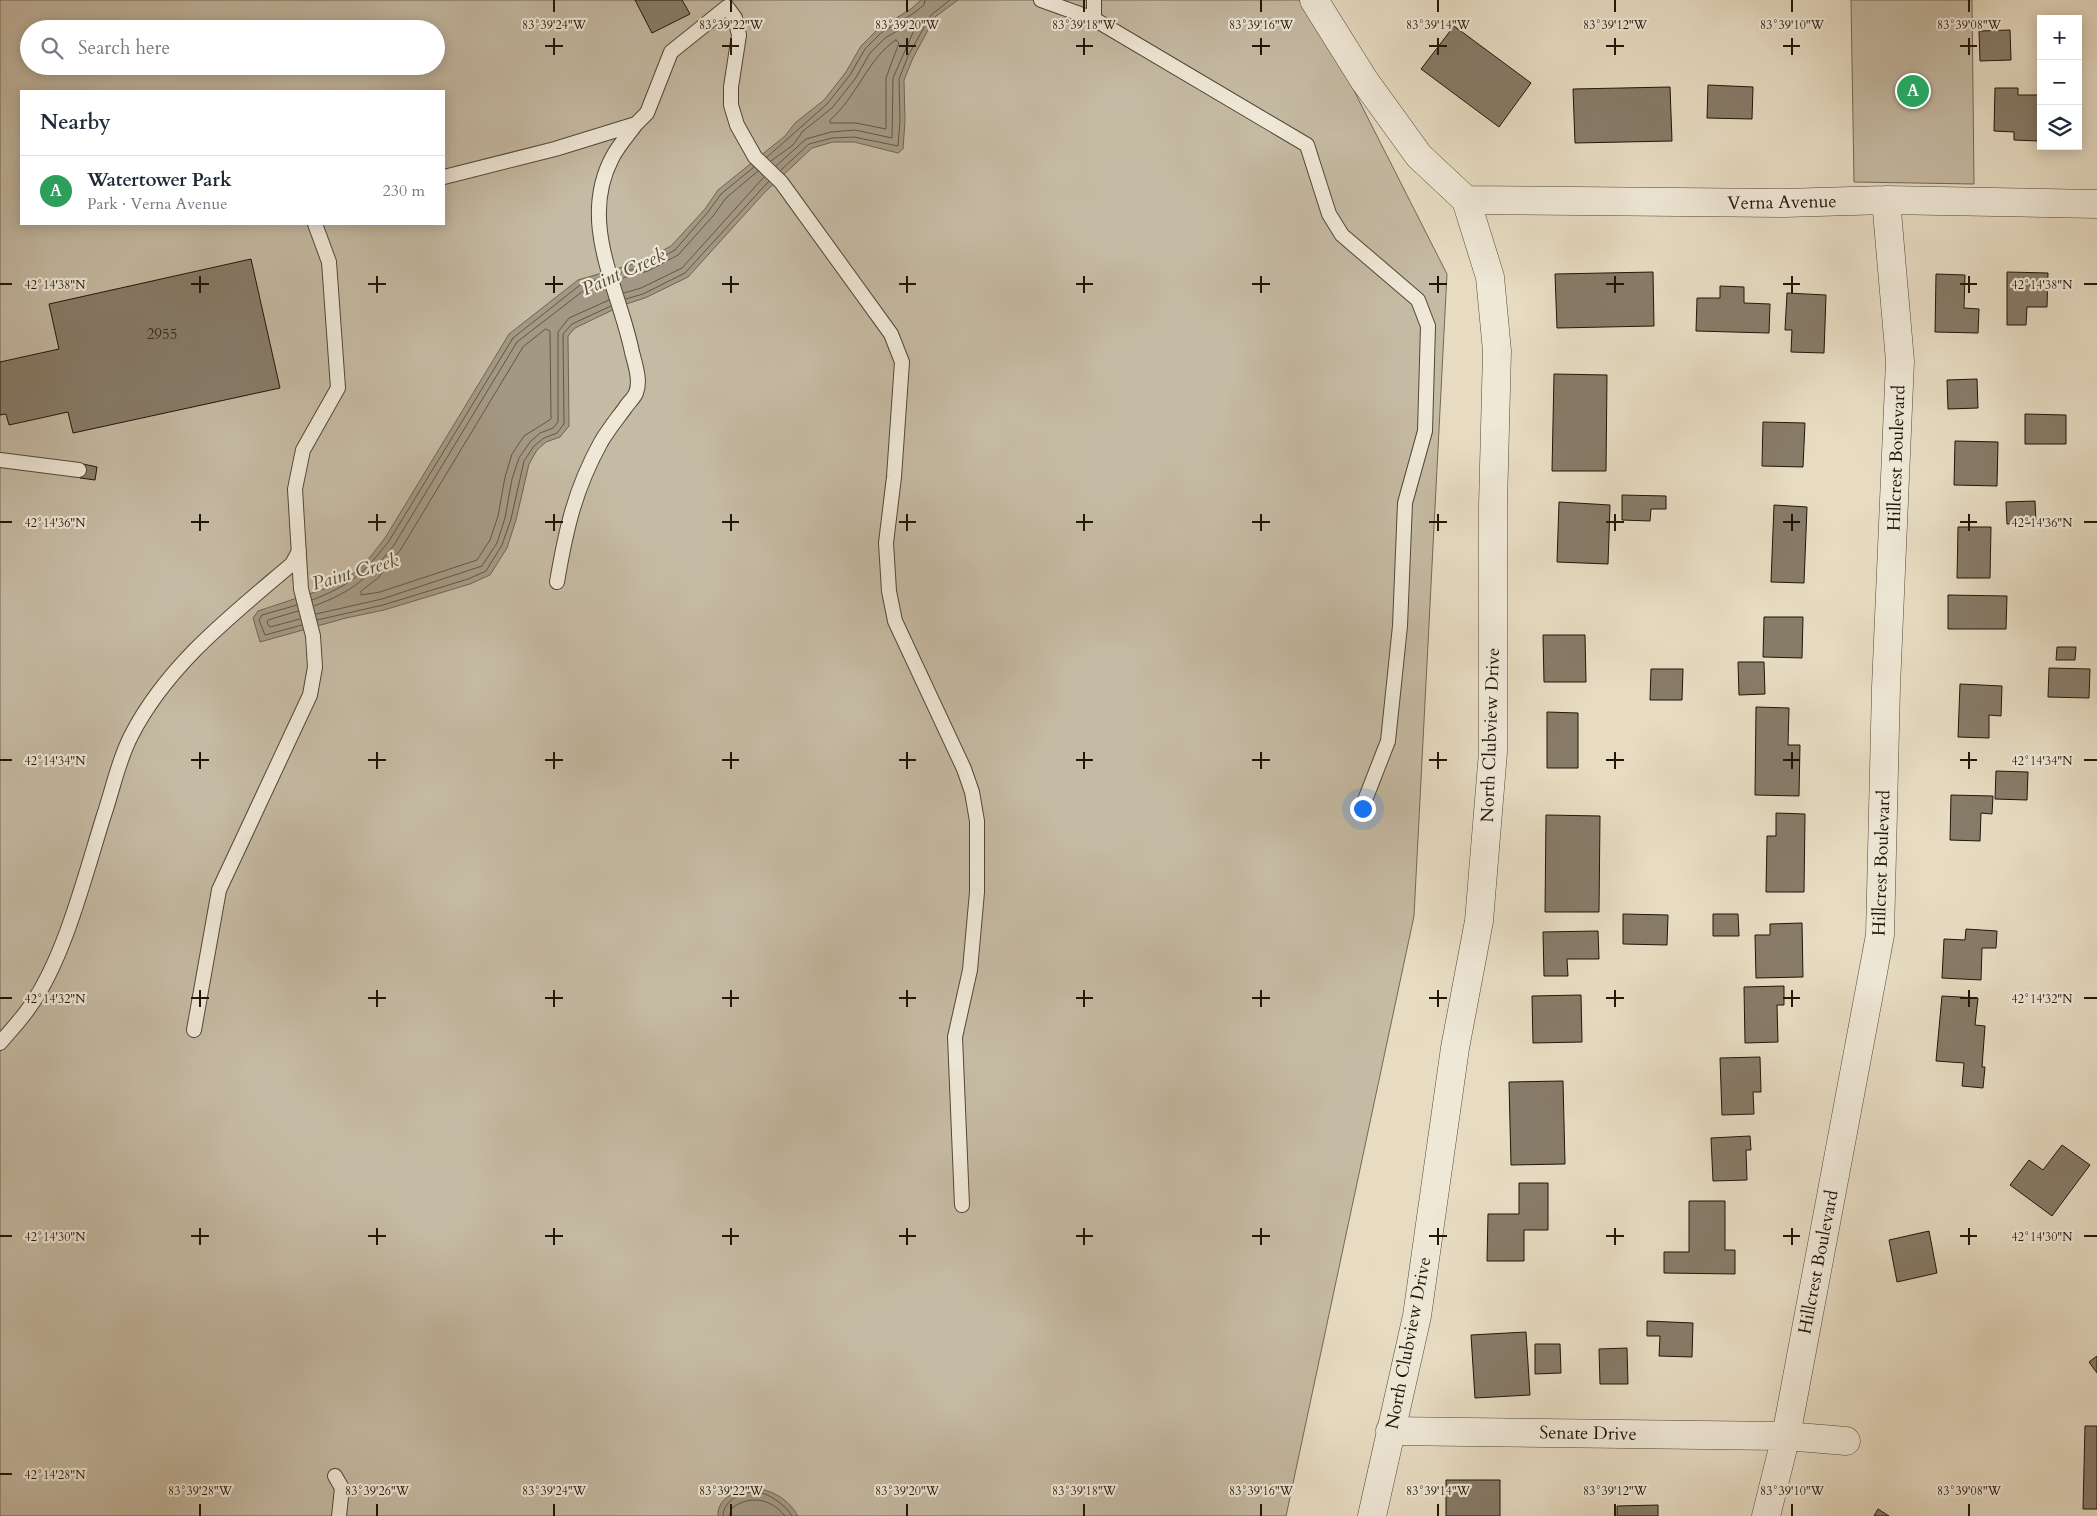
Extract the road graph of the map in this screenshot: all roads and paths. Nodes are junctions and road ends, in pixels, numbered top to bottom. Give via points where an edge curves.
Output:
1 (1041, 0) edge
2 (1094, 0) edge
3 (1314, 0) edge
4 (729, 4) edge
5 (1094, 19) junction
6 (636, 124) junction
7 (445, 177) edge
8 (1466, 200) junction
9 (1886, 200) junction
10 (2097, 204) edge
11 (315, 225) edge
12 (0, 460) edge
13 (79, 470) dead end
14 (299, 551) junction
15 (556, 582) dead end
16 (1365, 800) dead end
17 (194, 1030) dead end
18 (0, 1043) edge
19 (962, 1205) dead end
20 (1390, 1431) junction
21 (1786, 1436) junction
22 (1846, 1440) dead end
23 (335, 1476) dead end
24 (339, 1516) edge
25 (1372, 1516) edge
26 (1766, 1516) edge

1 - 5 lane
2 - 5 lane
3 - 8 street via 1364,80 1418,156
4 - 6 lane via 671,52 647,113
4 - 19 lane via 739,34 731,87 731,105 737,125 755,157 781,182 891,334 902,362 886,543 888,591 895,621 964,769 977,821 974,932 970,970 954,1046
5 - 16 lane via 1308,145 1329,214 1342,235 1418,300 1428,326 1425,431 1405,503 1400,626 1388,740
6 - 7 lane via 555,149
6 - 15 lane via 612,158 603,182 599,211 600,240 626,323 637,377 636,393 602,441 574,500
8 - 9 street, Verna Avenue via 1784,203
8 - 20 street, North Clubview Drive via 1490,277 1497,351 1493,752 1479,921 1456,1048 1417,1316
9 - 10 street, Verna Avenue
9 - 21 street, Hillcrest Boulevard via 1900,360 1886,687 1880,935
11 - 14 lane via 329,262 338,388 303,450 295,489
12 - 13 lane
14 - 17 lane via 301,589 313,636 315,667 310,695 219,890
14 - 18 lane via 292,564 166,680 146,710 117,771 54,962 32,1004
20 - 21 street, Senate Drive
20 - 25 street, North Clubview Drive
21 - 22 street, Senate Drive
21 - 26 street, Hillcrest Boulevard
23 - 24 lane via 342,1488

